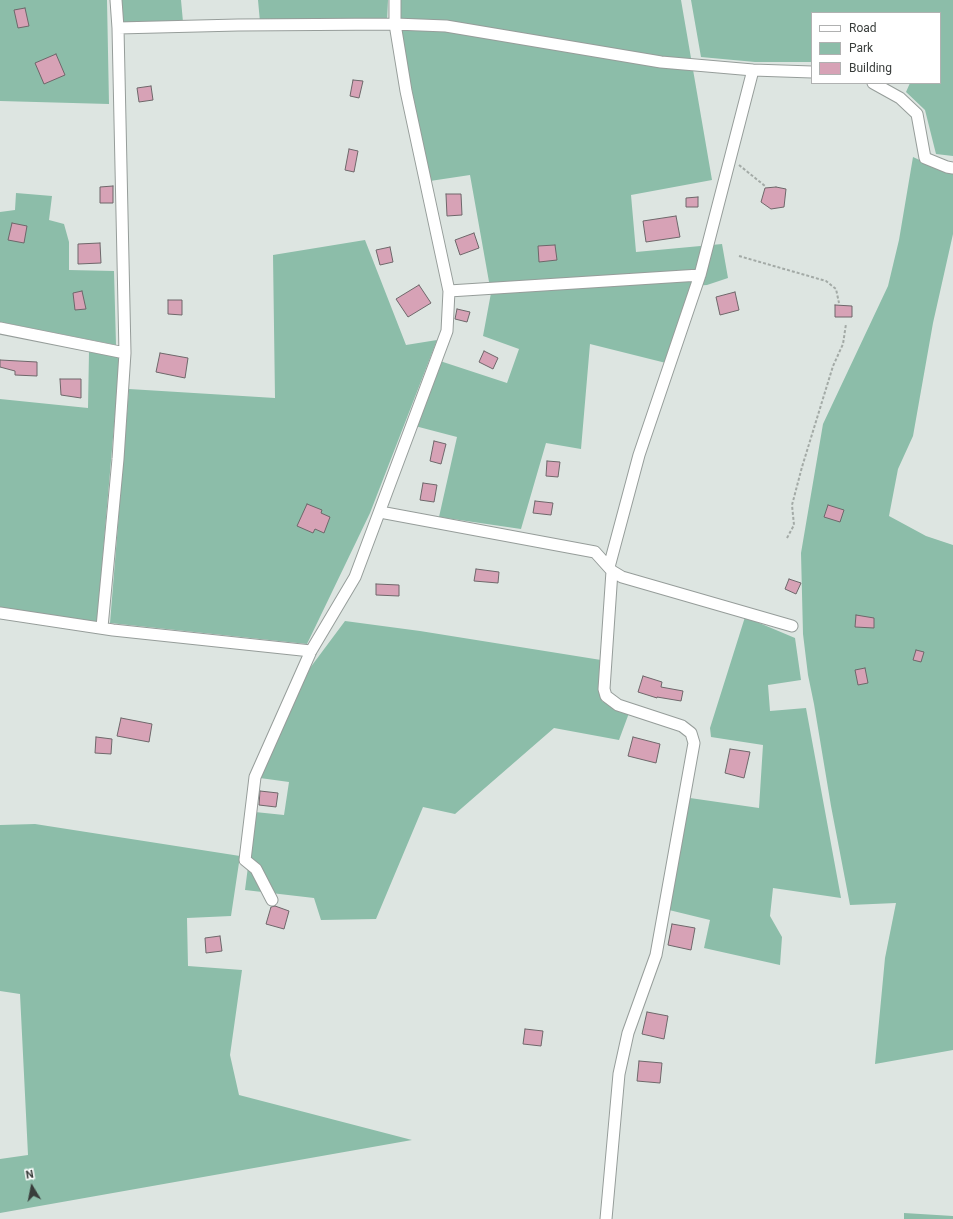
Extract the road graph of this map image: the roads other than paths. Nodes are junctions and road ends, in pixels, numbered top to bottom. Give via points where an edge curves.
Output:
1 (116, 0) edge
2 (395, 0) edge
3 (395, 24) junction
4 (118, 28) junction
5 (753, 70) junction
6 (811, 72) edge
7 (875, 84) edge
8 (953, 168) edge
9 (700, 275) junction
10 (449, 291) junction
11 (0, 328) edge
12 (125, 353) junction
13 (380, 512) junction
14 (610, 569) junction
15 (0, 613) edge
16 (792, 626) dead end
17 (102, 628) junction
18 (311, 651) junction
19 (272, 900) dead end
20 (606, 1219) edge

1 - 4 street
2 - 3 street
3 - 4 street
3 - 5 street via 446,26 661,62
3 - 10 street via 406,91
4 - 12 street
5 - 6 street
5 - 9 street
7 - 8 street via 900,98 917,114 925,158
9 - 10 street
9 - 14 street via 639,455
10 - 13 street via 447,331
11 - 12 street
12 - 17 street
13 - 14 street via 595,552
13 - 18 street via 355,577
14 - 16 street via 622,577
14 - 20 street via 604,689 606,696 618,705 682,726 691,732 694,743 656,955 628,1032 619,1074
15 - 17 street
17 - 18 street
18 - 19 street via 255,777 245,860 256,869

